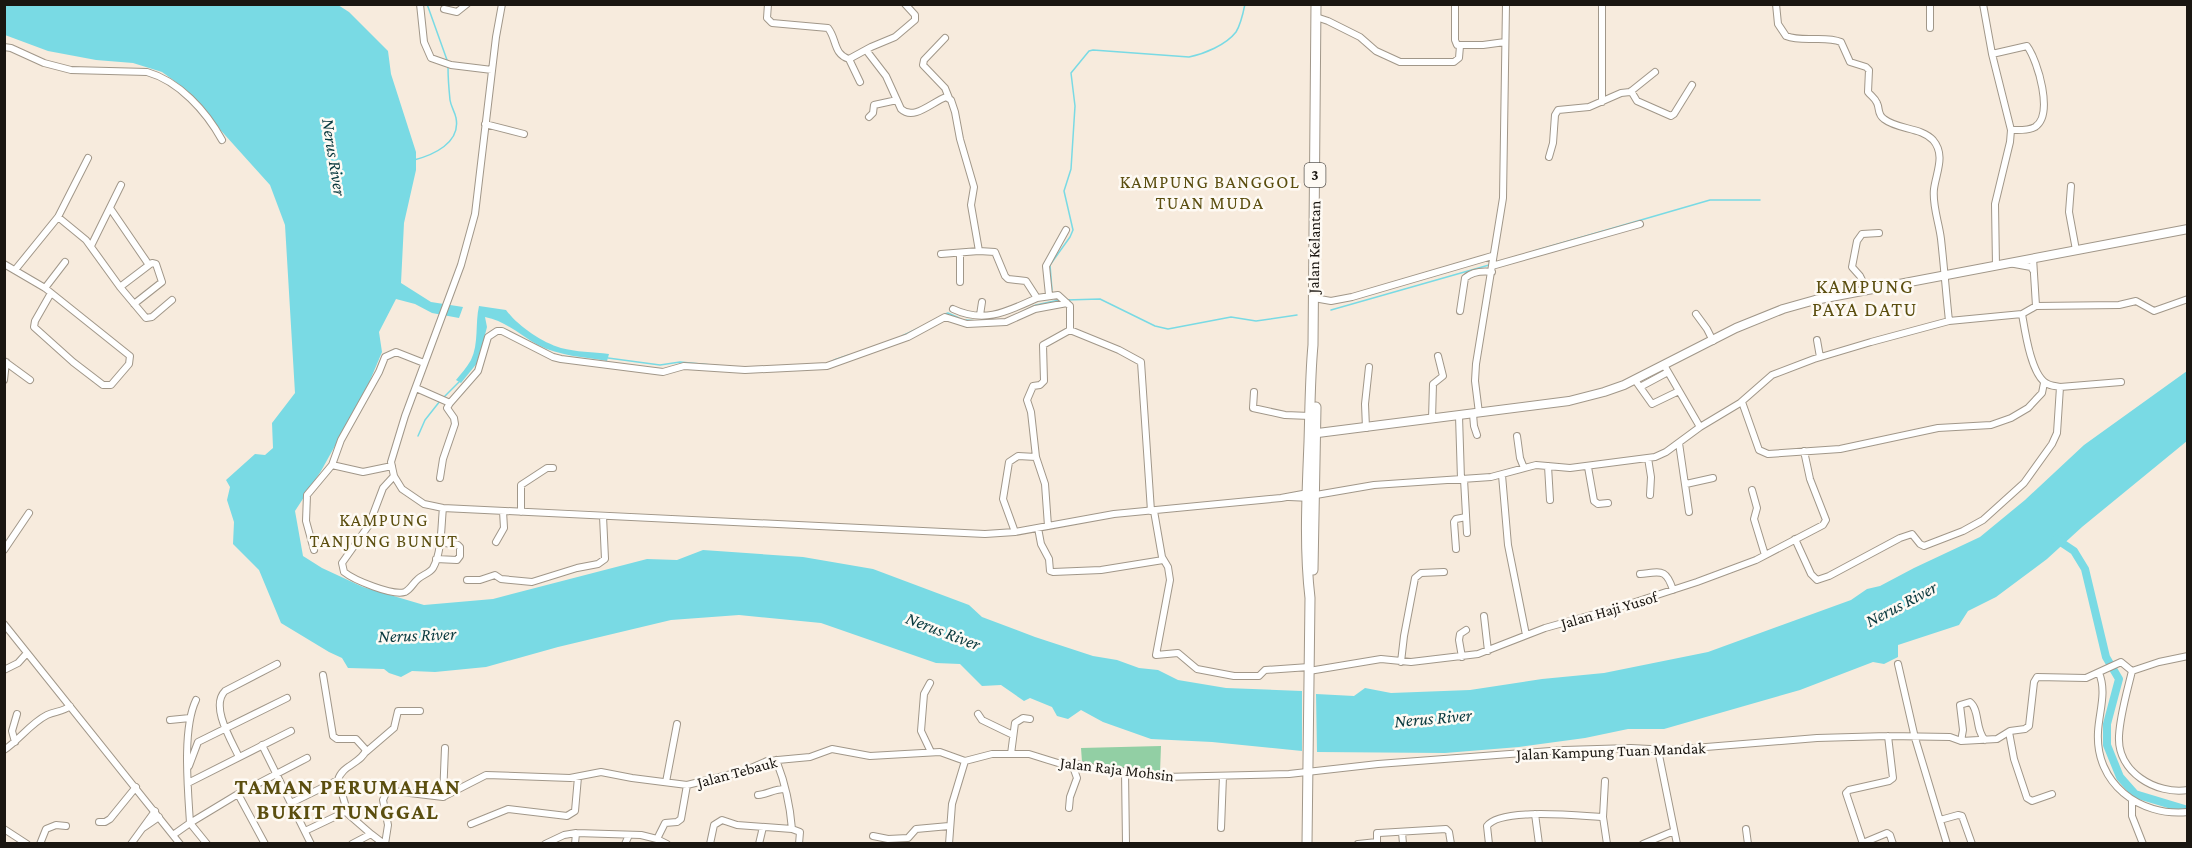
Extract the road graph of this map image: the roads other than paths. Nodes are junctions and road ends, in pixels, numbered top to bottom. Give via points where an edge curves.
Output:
1 (420, 4) edge
2 (467, 4) edge
3 (502, 4) edge
4 (768, 4) edge
5 (905, 4) edge
6 (1317, 4) edge
7 (1455, 4) edge
8 (1506, 4) edge
9 (1602, 4) edge
10 (1776, 4) edge
11 (1930, 4) edge
12 (1983, 4) edge
13 (444, 9) dead end
14 (1316, 17) junction
15 (1930, 28) dead end
16 (945, 38) dead end
17 (1505, 42) junction
18 (1460, 46) junction
19 (4, 47) edge
20 (866, 50) junction
21 (1992, 54) junction
22 (849, 59) junction
23 (492, 70) junction
24 (1654, 72) dead end
25 (860, 82) dead end
26 (1692, 85) dead end
27 (1631, 91) junction
28 (949, 98) junction
29 (897, 100) junction
30 (1602, 102) junction
31 (869, 117) dead end
32 (485, 124) junction
33 (2011, 130) junction
34 (524, 134) dead end
35 (222, 140) dead end
36 (1549, 157) dead end
37 (88, 158) dead end
38 (121, 185) dead end
39 (2072, 186) dead end
40 (110, 208) junction
41 (58, 218) junction
42 (1640, 224) dead end
43 (2187, 229) edge
44 (1066, 230) dead end
45 (1879, 233) dead end
46 (91, 246) junction
47 (2076, 250) junction
48 (979, 251) junction
49 (941, 254) dead end
50 (960, 254) junction
51 (2033, 258) junction
52 (65, 262) dead end
53 (2009, 263) junction
54 (4, 264) edge
55 (1492, 264) junction
56 (149, 265) junction
57 (1996, 266) junction
58 (15, 270) junction
59 (2033, 270) junction
60 (1943, 274) junction
61 (960, 282) dead end
62 (120, 287) junction
63 (45, 288) junction
64 (1867, 290) junction
65 (51, 293) junction
66 (1049, 296) junction
67 (1037, 298) junction
68 (1314, 298) junction
69 (2187, 299) edge
70 (172, 300) dead end
71 (1066, 300) junction
72 (982, 302) dead end
73 (134, 304) junction
74 (2036, 306) junction
75 (953, 309) dead end
76 (1460, 311) dead end
77 (1696, 314) dead end
78 (2022, 314) junction
79 (980, 315) junction
80 (1949, 321) junction
81 (1070, 330) junction
82 (1713, 340) junction
83 (1817, 340) dead end
84 (1313, 345) junction
85 (1438, 356) dead end
86 (1820, 357) junction
87 (5, 362) edge
88 (424, 363) junction
89 (1369, 367) dead end
90 (1666, 369) junction
91 (4, 380) edge
92 (30, 380) dead end
93 (2121, 382) dead end
94 (2044, 383) junction
95 (1638, 384) junction
96 (2060, 387) junction
97 (416, 388) junction
98 (1679, 391) junction
99 (1254, 392) dead end
100 (448, 402) junction
101 (1742, 402) junction
102 (1476, 414) junction
103 (1310, 416) junction
104 (1459, 416) junction
105 (1432, 419) junction
106 (1700, 427) junction
107 (1366, 428) junction
108 (1313, 434) junction
109 (1477, 435) dead end
110 (1516, 436) dead end
111 (1679, 443) junction
112 (1804, 451) junction
113 (1036, 457) junction
114 (1648, 458) junction
115 (332, 465) junction
116 (392, 466) junction
117 (1548, 466) junction
118 (1588, 467) junction
119 (553, 468) dead end
120 (1524, 468) junction
121 (1502, 475) junction
122 (394, 476) junction
123 (440, 478) dead end
124 (1713, 478) dead end
125 (1463, 479) junction
126 (1686, 484) junction
127 (1752, 490) dead end
128 (1310, 495) junction
129 (1650, 495) dead end
130 (1550, 500) dead end
131 (1608, 502) dead end
132 (443, 508) junction
133 (503, 511) junction
134 (1153, 511) junction
135 (521, 512) junction
136 (1689, 512) dead end
137 (29, 513) dead end
138 (603, 516) junction
139 (1466, 517) junction
140 (1047, 526) junction
141 (1038, 528) junction
142 (1015, 532) junction
143 (1467, 532) dead end
144 (1795, 539) junction
145 (439, 542) junction
146 (496, 542) dead end
147 (1456, 549) dead end
148 (4, 550) edge
149 (314, 550) dead end
150 (1765, 555) junction
151 (436, 559) junction
152 (1163, 560) junction
153 (1444, 572) dead end
154 (1640, 574) dead end
155 (467, 580) dead end
156 (1673, 590) junction
157 (1484, 616) dead end
158 (5, 625) edge
159 (1466, 630) dead end
160 (1526, 635) junction
161 (1488, 651) junction
162 (27, 653) junction
163 (2187, 656) edge
164 (1462, 657) junction
165 (1401, 662) junction
166 (277, 664) dead end
167 (1898, 664) dead end
168 (1309, 669) junction
169 (4, 670) edge
170 (2101, 671) junction
171 (2132, 671) junction
172 (323, 675) dead end
173 (930, 683) dead end
174 (286, 698) dead end
175 (196, 700) dead end
176 (70, 706) junction
177 (420, 711) dead end
178 (17, 714) dead end
179 (978, 714) dead end
180 (190, 718) junction
181 (1030, 719) dead end
182 (170, 720) dead end
183 (677, 724) dead end
184 (226, 728) junction
185 (291, 731) dead end
186 (2009, 732) junction
187 (1013, 735) junction
188 (1888, 736) junction
189 (1915, 738) junction
190 (1985, 740) junction
191 (1961, 741) junction
192 (15, 742) junction
193 (262, 745) junction
194 (445, 748) dead end
195 (4, 750) edge
196 (1658, 750) junction
197 (366, 752) junction
198 (931, 752) junction
199 (1011, 754) junction
200 (239, 757) junction
201 (307, 759) dead end
202 (776, 760) junction
203 (965, 761) junction
204 (1072, 764) junction
205 (188, 767) junction
206 (1125, 771) junction
207 (1308, 772) junction
208 (277, 775) junction
209 (1224, 776) junction
210 (578, 777) junction
211 (338, 780) junction
212 (1605, 781) dead end
213 (666, 782) junction
214 (188, 783) junction
215 (687, 785) junction
216 (135, 787) junction
217 (785, 789) junction
218 (2187, 790) edge
219 (238, 794) junction
220 (2052, 794) dead end
221 (758, 795) dead end
222 (443, 797) junction
223 (2132, 801) junction
224 (291, 803) junction
225 (1069, 808) dead end
226 (346, 811) junction
227 (2187, 812) edge
228 (157, 814) junction
229 (1535, 814) junction
230 (1604, 818) junction
231 (1940, 820) junction
232 (99, 822) dead end
233 (190, 823) junction
234 (471, 824) dead end
235 (66, 826) dead end
236 (949, 826) junction
237 (763, 827) junction
238 (1221, 828) dead end
239 (4, 829) edge
240 (792, 829) junction
241 (1746, 829) dead end
242 (305, 831) junction
243 (1674, 831) junction
244 (1401, 832) junction
245 (576, 833) junction
246 (371, 834) junction
247 (173, 835) junction
248 (629, 835) junction
249 (14, 836) junction
250 (873, 836) dead end
251 (657, 839) junction
252 (888, 841) edge
253 (11, 843) edge
254 (27, 843) edge
255 (40, 843) edge
256 (131, 843) edge
257 (180, 843) edge
258 (207, 843) edge
259 (265, 843) edge
260 (311, 843) edge
261 (352, 843) edge
262 (384, 843) edge
263 (545, 843) edge
264 (574, 843) edge
265 (626, 843) edge
266 (667, 843) edge
267 (710, 843) edge
268 (759, 843) edge
269 (799, 843) edge
270 (949, 843) edge
271 (1126, 843) edge
272 (1307, 843) edge
273 (1358, 843) edge
274 (1403, 843) edge
275 (1451, 843) edge
276 (1489, 843) edge
277 (1539, 843) edge
278 (1607, 843) edge
279 (1643, 843) edge
280 (1677, 843) edge
281 (1748, 843) edge
282 (1863, 843) edge
283 (1893, 843) edge
284 (1947, 843) edge
285 (1972, 843) edge
286 (2143, 843) edge

1 - 23 street via 425,44 431,58
2 - 13 street via 457,12
3 - 23 street
4 - 22 street via 767,18 772,23 828,28 837,50
5 - 20 street via 915,20 895,37
6 - 14 highway, Jalan Kelantan / 3
7 - 18 street via 1455,40
8 - 17 street
9 - 30 street
10 - 60 street via 1778,24 1784,34 1797,39 1843,42 1850,62 1869,70 1868,92 1878,103 1882,117 1923,133 1935,143 1940,156 1933,191
11 - 15 street
12 - 21 street
14 - 18 street via 1360,37 1376,51 1400,62 1454,62
14 - 68 highway, Jalan Kelantan / 3
16 - 28 street via 923,65 945,88
17 - 18 street
17 - 55 street via 1503,198
19 - 35 street via 71,70 156,75 177,87
20 - 22 street
20 - 29 street via 886,76
21 - 33 street
21 - 33 street via 2027,46 2045,104 2036,127
22 - 25 street
23 - 32 street
24 - 27 street
26 - 27 street via 1671,116 1637,100
27 - 30 street
28 - 29 street via 909,114
28 - 48 street via 973,180 971,204
29 - 31 street via 874,105
30 - 36 street via 1558,110
32 - 34 street
32 - 88 street via 475,214 461,265
33 - 57 street via 1995,204
37 - 41 street
38 - 40 street
39 - 47 street via 2069,212
40 - 46 street
40 - 56 street
41 - 46 street
41 - 58 street
42 - 55 street
43 - 47 main road
44 - 66 street via 1046,266
45 - 64 street via 1862,234 1857,241 1852,267
46 - 62 street
47 - 51 main road
48 - 50 street
48 - 67 street via 995,252 1005,276 1026,281
49 - 50 street
50 - 61 street
51 - 53 main road
51 - 59 street
52 - 63 street
53 - 57 main road
53 - 59 street
54 - 58 street
55 - 68 street via 1352,297 1331,301
55 - 76 street via 1465,278
55 - 102 street via 1476,372
56 - 62 street
56 - 73 street via 156,264 162,282
57 - 60 main road
58 - 63 street
59 - 74 street
60 - 64 main road
60 - 80 street
62 - 73 street
63 - 65 street
64 - 82 main road via 1783,309
65 - 65 street via 130,356 129,364 111,385 103,385 34,327
66 - 67 street
66 - 71 street
67 - 79 street via 1002,314
68 - 84 highway, Jalan Kelantan / 3
69 - 74 street via 2154,311 2136,301 2124,305
70 - 73 street via 149,318
71 - 81 street
71 - 100 street via 1006,322 968,324 945,317 908,337 820,368 745,370 684,366 663,372 553,357 497,332 488,337 478,371
72 - 79 street
74 - 78 street
75 - 79 street
77 - 82 street
78 - 80 street
78 - 94 street via 2036,371
80 - 86 street
81 - 113 street via 1043,345 1044,381 1033,386 1027,400
81 - 134 street via 1143,364
82 - 90 main road
83 - 86 street
84 - 103 highway, Jalan Kelantan / 3
84 - 108 highway, Jalan Kelantan / 3
85 - 105 street via 1443,376 1433,384
86 - 101 street via 1772,375
87 - 91 street
87 - 92 street
88 - 97 street
88 - 115 street via 396,352 386,357 341,440
89 - 107 street
90 - 95 main road
90 - 98 street
93 - 96 street
94 - 96 street
94 - 112 street via 2036,402 2006,420 1975,427 1938,428 1846,448
95 - 98 street via 1652,404
95 - 102 main road via 1569,400
96 - 144 street via 2058,426 2052,444 2024,483 1979,522 1928,545 1920,544 1912,534 1900,538 1817,580
97 - 100 street
97 - 116 street via 394,448
98 - 106 street
99 - 103 street via 1253,408
100 - 123 street via 455,424
101 - 106 street
101 - 112 street via 1762,453
102 - 104 main road
102 - 109 street
103 - 108 highway, Jalan Kelantan / 3
104 - 105 main road
104 - 125 street
105 - 107 main road
106 - 111 street
107 - 108 main road
108 - 128 highway, Jalan Kelantan / 3
110 - 120 street
111 - 114 street via 1661,456
111 - 126 street
112 - 144 street, Jalan Haji Yusof via 1826,520
113 - 140 street via 1045,484
113 - 142 street via 1018,456 1009,462 1004,498
114 - 118 street
114 - 129 street
115 - 116 street via 363,472
115 - 149 street via 307,495 306,521
116 - 122 street
117 - 118 street
117 - 120 street
117 - 130 street
118 - 131 street via 1594,501
119 - 135 street via 521,485
120 - 121 street
121 - 125 street
121 - 160 street via 1507,542
122 - 132 street via 417,501
122 - 151 street via 383,488 369,525 342,569 358,581 400,593 431,570
124 - 126 street
125 - 128 street via 1374,485
125 - 139 street
126 - 136 street
127 - 150 street via 1757,508 1754,519
128 - 134 street
128 - 168 highway, Jalan Kelantan / 3 via 1313,588
132 - 133 street
132 - 145 street
133 - 135 street
133 - 146 street via 504,528
134 - 140 street
134 - 152 street
135 - 138 street
137 - 148 street
138 - 142 street via 976,534
138 - 155 street via 602,563 532,582 495,575
139 - 143 street
139 - 147 street via 1454,522
140 - 141 street
141 - 142 street
141 - 152 street via 1053,572 1101,570
144 - 150 street, Jalan Haji Yusof
145 - 151 street
145 - 151 street via 458,545 460,556 457,560
150 - 156 street, Jalan Haji Yusof
152 - 168 street, Jalan Haji Yusof via 1170,580 1156,655 1178,653 1197,669 1234,676 1258,676 1265,670
153 - 165 street via 1421,573 1415,578
154 - 156 street via 1665,573
156 - 160 street, Jalan Haji Yusof
157 - 161 street
158 - 162 street
159 - 164 street via 1459,640
160 - 161 street, Jalan Haji Yusof
161 - 164 street, Jalan Haji Yusof
162 - 169 street
162 - 176 street
163 - 171 street
164 - 165 street, Jalan Haji Yusof
165 - 168 street, Jalan Haji Yusof via 1381,659
166 - 184 street via 222,693 219,704
167 - 189 street
168 - 207 highway, Jalan Kelantan / 3
170 - 171 street via 2121,662
170 - 186 street, Jalan Kampung Tuan Mandak via 2086,678 2037,677 2032,688 2029,726
170 - 223 street via 2099,750 2114,785
171 - 218 street via 2119,737 2126,760 2151,785 2169,791
172 - 197 street via 333,736 356,739
173 - 198 street via 924,694 921,731
174 - 184 street
175 - 180 street
176 - 192 street via 43,717
176 - 216 street
177 - 197 street via 398,711 393,728
178 - 192 street via 12,732
179 - 187 street via 982,720
180 - 182 street
180 - 205 street
181 - 187 street via 1015,723
183 - 213 street
184 - 200 street
184 - 205 street via 196,743
185 - 193 street
186 - 190 street, Jalan Kampung Tuan Mandak
186 - 220 street via 2027,798 2031,801
187 - 199 street
188 - 189 street, Jalan Kampung Tuan Mandak
188 - 196 street, Jalan Kampung Tuan Mandak
188 - 282 street via 1893,778 1846,793
189 - 191 street, Jalan Kampung Tuan Mandak
189 - 231 street
190 - 191 street, Jalan Kampung Tuan Mandak
190 - 191 street via 1970,702 1960,705 1964,729
192 - 195 street
193 - 200 street
193 - 208 street
194 - 222 street
196 - 207 street, Jalan Kampung Tuan Mandak via 1564,750
196 - 243 street
197 - 211 street via 342,771
198 - 202 street, Jalan Tebauk via 870,756 832,749 810,757
198 - 203 street, Jalan Tebauk
199 - 203 street, Jalan Raja Mohsin
199 - 204 street, Jalan Raja Mohsin
200 - 214 street
201 - 208 street
202 - 215 street, Jalan Tebauk
202 - 217 street
203 - 236 street
204 - 206 street, Jalan Raja Mohsin
204 - 225 street via 1077,778
205 - 214 street
206 - 209 street, Jalan Raja Mohsin via 1163,777
206 - 271 street
207 - 209 street, Jalan Raja Mohsin
207 - 272 highway, 3
208 - 219 street
208 - 224 street
209 - 238 street
210 - 213 street, Jalan Tebauk via 601,772
210 - 222 street, Jalan Tebauk via 486,775
210 - 234 street via 575,811 567,816 508,809
211 - 224 street
211 - 226 street
212 - 230 street
213 - 215 street, Jalan Tebauk
214 - 233 street
215 - 251 street via 681,819 665,823
216 - 228 street
216 - 232 street via 110,819
217 - 221 street
217 - 240 street
219 - 233 street
219 - 259 street
222 - 262 street via 386,793 383,800 388,825
223 - 227 street via 2162,812
223 - 286 street via 2132,816
224 - 242 street
226 - 242 street
226 - 246 street
228 - 247 street
228 - 256 street via 143,825
229 - 230 street
229 - 276 street via 1491,821 1487,826
229 - 277 street
230 - 278 street
231 - 284 street
231 - 285 street via 1962,816
233 - 247 street
233 - 258 street
235 - 255 street via 46,829
236 - 252 street via 916,829 908,838
236 - 270 street
237 - 240 street
237 - 267 street via 719,821 714,825
237 - 268 street
239 - 249 street
240 - 269 street via 800,832
241 - 281 street
242 - 260 street
243 - 279 street
243 - 280 street
244 - 273 street via 1379,833 1377,842
244 - 274 street
244 - 275 street via 1446,829
245 - 248 street
245 - 263 street
245 - 264 street
246 - 261 street
246 - 262 street
247 - 257 street
248 - 251 street
248 - 265 street
249 - 253 street
249 - 254 street
250 - 252 street
251 - 266 street
282 - 283 street via 1887,833

